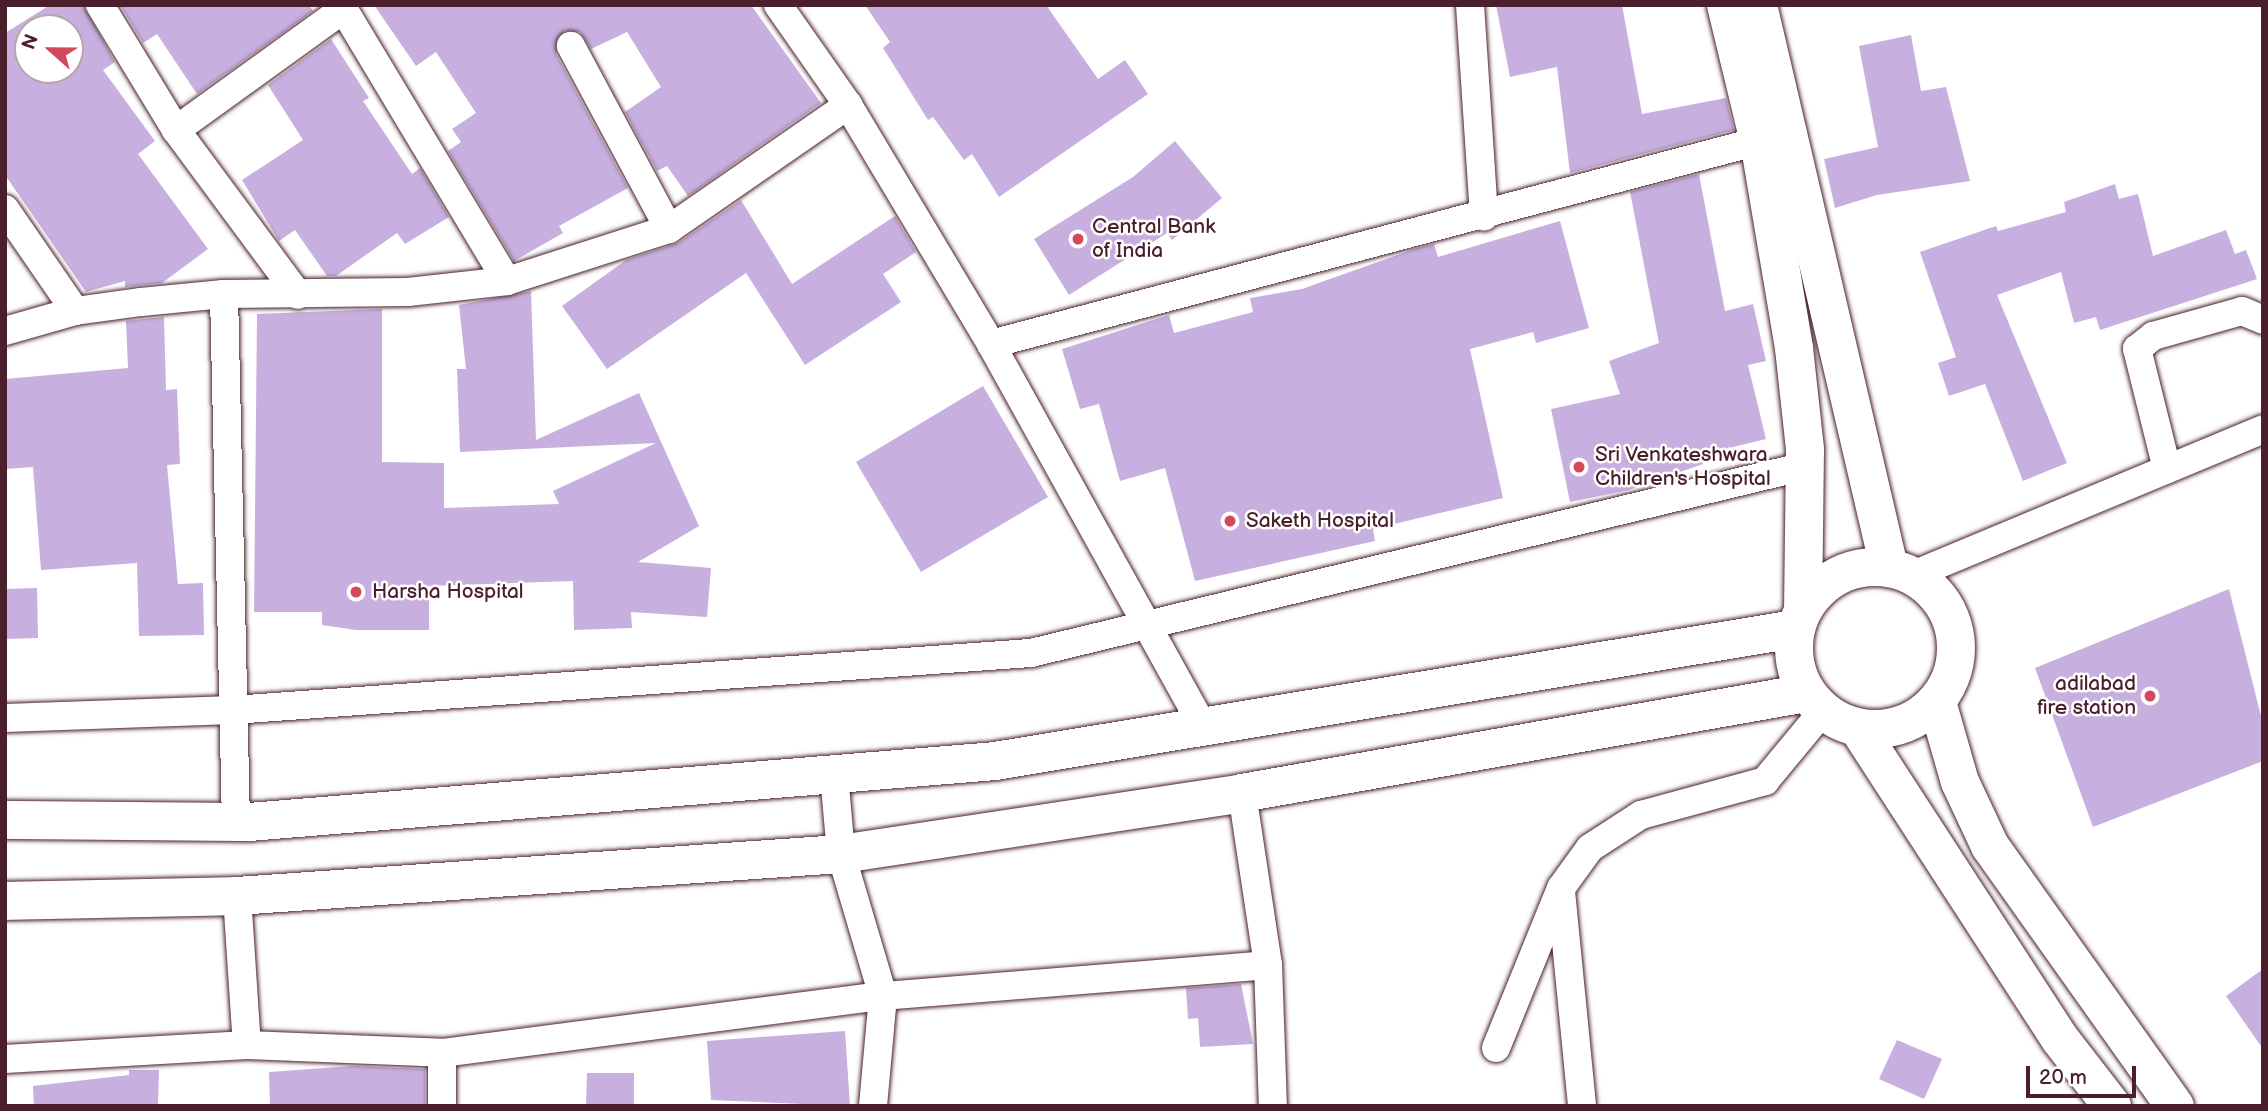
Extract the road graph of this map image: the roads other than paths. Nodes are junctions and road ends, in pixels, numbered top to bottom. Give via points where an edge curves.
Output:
1 (100, 5) edge
2 (778, 5) edge
3 (1469, 5) edge
4 (1726, 5) edge
5 (1758, 5) edge
6 (342, 7) edge
7 (571, 46) dead end
8 (848, 105) junction
9 (176, 130) junction
10 (1759, 141) junction
11 (5, 209) edge
12 (1484, 217) junction
13 (669, 229) junction
14 (508, 281) junction
15 (224, 294) junction
16 (299, 295) junction
17 (75, 311) junction
18 (2263, 320) edge
19 (5, 331) edge
20 (990, 344) junction
21 (2263, 429) edge
22 (1805, 466) junction
23 (2167, 469) junction
24 (1901, 571) junction
25 (1799, 619) junction
26 (1143, 623) junction
27 (1814, 702) junction
28 (1937, 702) junction
29 (233, 710) junction
30 (5, 718) edge
31 (1203, 727) junction
32 (1858, 728) junction
33 (834, 774) junction
34 (1242, 793) junction
35 (5, 820) edge
36 (236, 821) junction
37 (841, 854) junction
38 (1561, 888) junction
39 (237, 896) junction
40 (5, 901) edge
41 (1268, 965) junction
42 (883, 996) junction
43 (247, 1045) junction
44 (1496, 1048) dead end
45 (442, 1053) junction
46 (5, 1059) edge
47 (442, 1106) edge
48 (873, 1106) edge
49 (1273, 1106) edge
50 (1582, 1106) edge
51 (2112, 1106) edge
52 (2175, 1106) edge

1 - 9 street
2 - 8 street
3 - 12 street
4 - 10 main road
5 - 24 main road
6 - 9 street
6 - 14 street
7 - 13 street
8 - 13 street
8 - 20 street
9 - 16 street
10 - 12 street
10 - 22 main road via 1794,348
11 - 17 street
12 - 20 street
13 - 14 street
14 - 16 street
15 - 16 street
15 - 17 street
15 - 29 street
17 - 19 street
18 - 23 street via 2242,311 2153,336 2137,349
20 - 26 street
21 - 23 street
22 - 25 main road
22 - 26 street
23 - 24 street
24 - 25 main road via 1839,574
24 - 28 main road via 1940,599 1955,632 1950,681
25 - 27 main road via 1794,659
25 - 31 main road
26 - 29 street via 1031,653
26 - 31 street
27 - 32 main road
27 - 34 main road
27 - 38 street via 1765,781 1641,815 1590,848
28 - 32 main road via 1901,726
28 - 52 main road via 1960,782 1990,846
29 - 30 street
29 - 36 street
31 - 33 main road via 995,761
32 - 51 main road via 2060,1039
33 - 36 main road
33 - 37 street
34 - 37 main road
34 - 41 street
35 - 36 main road
37 - 39 main road
37 - 42 street
38 - 44 street
38 - 50 street
39 - 40 main road
39 - 43 street
41 - 42 street
41 - 49 street
42 - 45 street
42 - 48 street
43 - 45 street
43 - 46 street
45 - 47 street

